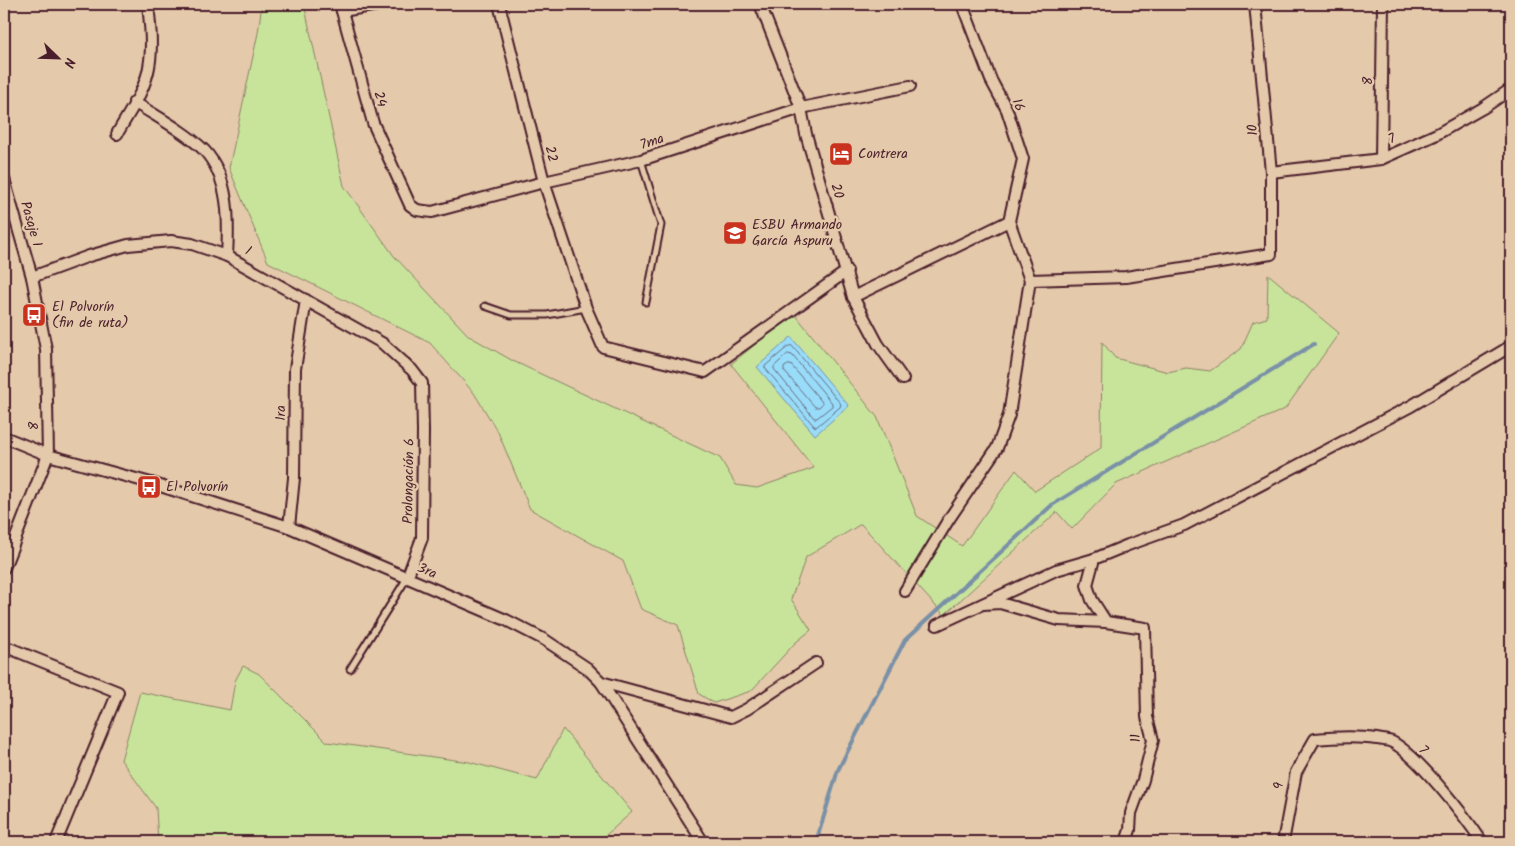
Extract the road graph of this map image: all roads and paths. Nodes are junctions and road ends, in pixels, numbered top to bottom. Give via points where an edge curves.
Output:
1 (148, 4) edge
2 (384, 4) edge
3 (499, 4) edge
4 (760, 4) edge
5 (962, 4) edge
6 (1255, 4) edge
7 (1383, 4) edge
8 (341, 8) edge
9 (910, 86) dead end
10 (1511, 89) edge
11 (134, 102) junction
12 (801, 108) junction
13 (117, 134) dead end
14 (1381, 159) junction
15 (641, 160) junction
16 (1271, 172) junction
17 (4, 178) edge
18 (544, 182) junction
19 (406, 198) joint
20 (1009, 221) junction
21 (227, 256) junction
22 (847, 271) junction
23 (32, 277) junction
24 (1030, 280) junction
25 (853, 297) junction
26 (306, 300) junction
27 (646, 302) dead end
28 (485, 306) dead end
29 (586, 308) junction
30 (1511, 346) edge
31 (903, 379) dead end
32 (422, 383) joint
33 (4, 437) edge
34 (48, 455) junction
35 (289, 527) junction
36 (1094, 559) junction
37 (4, 568) edge
38 (408, 578) junction
39 (905, 591) dead end
40 (983, 604) junction
41 (1106, 622) junction
42 (937, 625) dead end
43 (4, 646) edge
44 (816, 663) dead end
45 (350, 669) dead end
46 (601, 682) junction
47 (1315, 738) joint
48 (56, 842) edge
49 (704, 842) edge
50 (1126, 842) edge
51 (1283, 842) edge
52 (1482, 842) edge

1 - 11 street via 149,68
2 - 8 street
3 - 18 street, 22
4 - 12 street, 20
5 - 20 street, 16 via 1007,110 1022,159
6 - 16 street, 10
7 - 14 street, 8
8 - 19 street, 24 via 373,123
9 - 12 street, 7ma
10 - 14 street, 7 via 1437,134
11 - 13 street
11 - 21 street via 197,145 216,169 227,206
12 - 15 street, 7ma
12 - 22 street, 20
14 - 16 street, 7
15 - 18 street, 7ma
15 - 27 lane via 661,225
16 - 24 street, 10 via 1271,254 1126,277
17 - 23 street, Pasaje 1
18 - 19 street, 7ma via 432,212 417,210
18 - 29 street, 22
20 - 24 street
20 - 25 street
21 - 23 street, 1 via 192,244 152,242 88,256
21 - 26 street, 1
22 - 25 street, 20
22 - 29 street, 22 via 705,372 603,347
23 - 34 street, 8 via 46,349
24 - 39 street via 1009,415 997,448
25 - 31 street, 20 via 878,344
26 - 32 street, 1 via 382,343
26 - 35 street, 1ra via 294,368 294,478
28 - 29 lane via 511,315 547,315
30 - 36 street via 1411,406 1184,525
32 - 38 street, Prolongación 6 via 422,538
33 - 34 street
34 - 35 street, 3ra via 151,483
34 - 37 street, 8
35 - 38 street, 3ra
36 - 40 street via 1056,570
36 - 41 street via 1087,585
38 - 45 lane
38 - 46 street, 3ra via 544,640 587,668
40 - 41 street via 1000,603 1059,620
40 - 42 street
41 - 50 street, 11 via 1145,628 1146,717 1153,740 1144,780 1131,813
43 - 48 street via 118,692
44 - 46 street via 731,717
46 - 49 street, 3ra
47 - 51 street, 9 via 1296,772
47 - 52 street, 7 via 1338,736 1391,741 1424,770

